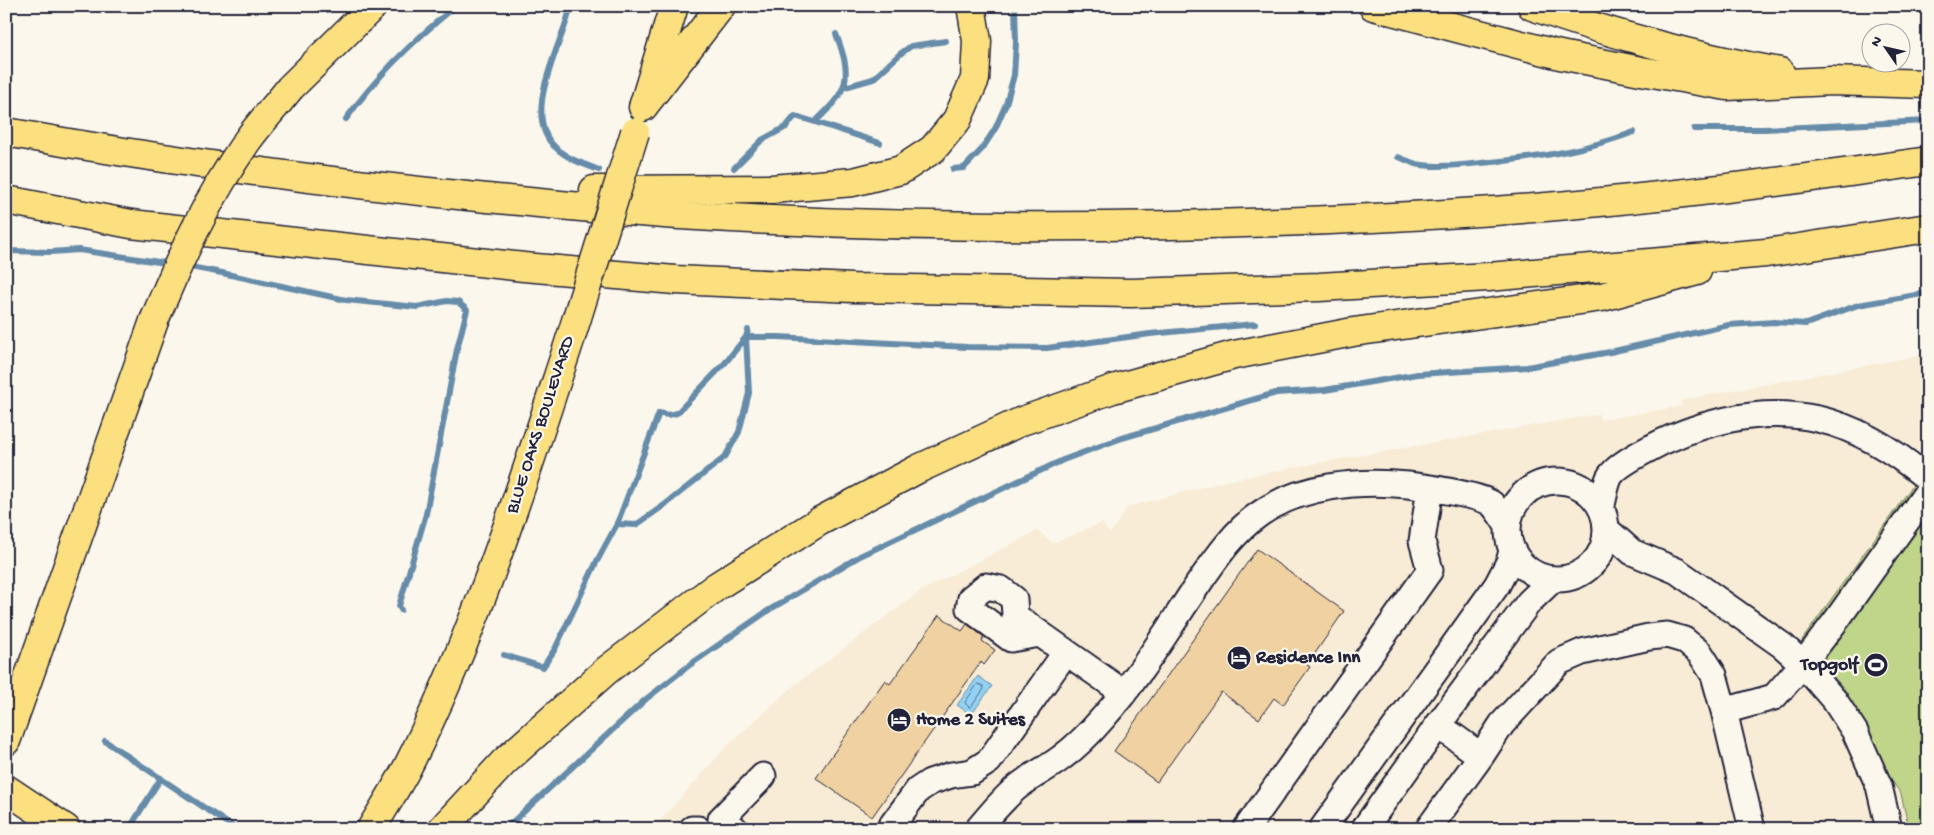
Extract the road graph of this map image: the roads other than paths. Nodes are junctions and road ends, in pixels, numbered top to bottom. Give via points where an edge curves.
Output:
1 (373, 6) edge
2 (674, 6) edge
3 (721, 6) edge
4 (971, 6) edge
5 (1373, 6) edge
6 (1532, 6) edge
7 (1831, 81) junction
8 (1928, 84) edge
9 (639, 120) junction
10 (6, 132) edge
11 (1928, 162) edge
12 (415, 191) junction
13 (6, 200) edge
14 (6, 217) edge
15 (131, 224) junction
16 (1928, 228) edge
17 (1766, 253) junction
18 (1609, 477) junction
19 (1928, 479) edge
20 (1573, 483) junction
21 (1430, 488) junction
22 (1928, 491) edge
23 (1525, 492) junction
24 (1492, 504) junction
25 (1604, 518) junction
26 (1508, 526) junction
27 (1512, 551) junction
28 (1632, 552) junction
29 (1598, 557) junction
30 (1553, 579) junction
31 (1040, 634) dead end
32 (1066, 652) junction
33 (1803, 664) junction
34 (1124, 692) junction
35 (1724, 711) junction
36 (1438, 725) junction
37 (6, 741) edge
38 (1481, 756) junction
39 (763, 776) dead end
40 (6, 789) edge
41 (66, 829) edge
42 (371, 829) edge
43 (442, 829) edge
44 (692, 829) edge
45 (698, 829) edge
46 (735, 829) edge
47 (889, 829) edge
48 (978, 829) edge
49 (1246, 829) edge
50 (1322, 829) edge
51 (1364, 829) edge
52 (1428, 829) edge
53 (1752, 829) edge
54 (1890, 829) edge

1 - 37 main road, bridge via 290,88 247,140 211,198 178,261
2 - 9 main road, BLUE OAKS BOULEVARD
3 - 9 main road
4 - 12 main road via 977,41 975,79 957,120 933,150 901,170 853,182 772,189
5 - 7 main road via 1560,55 1727,86
6 - 7 main road via 1572,21 1712,60
7 - 8 main road
9 - 42 main road, BLUE OAKS BOULEVARD, bridge via 570,340 492,571 441,697 405,771
10 - 12 main road via 306,178
11 - 12 main road via 1677,194 1497,210 1126,226 972,226 678,215
13 - 15 main road
14 - 15 main road
15 - 17 main road via 524,268 675,280 853,288 1131,293 1488,277
16 - 17 main road
17 - 43 main road via 1602,297 1352,332 1234,355 1112,389 1022,421 918,469 820,521 717,586 599,677 504,762
18 - 19 lane via 1631,459 1677,435 1706,424 1762,415 1818,419 1850,430 1874,442
18 - 20 lane via 1594,475
18 - 25 lane
20 - 23 lane via 1548,481
20 - 25 lane via 1594,497
21 - 24 lane
21 - 34 lane via 1355,484 1283,500 1258,515 1216,560
21 - 49 lane via 1422,541 1430,570
22 - 33 lane
23 - 24 lane
23 - 26 lane via 1510,513
24 - 26 lane
25 - 28 lane
25 - 29 lane via 1603,546
26 - 27 lane
27 - 30 lane via 1529,570
27 - 50 lane via 1497,584
28 - 29 lane
28 - 33 lane via 1677,571 1783,646
29 - 30 lane via 1578,574
30 - 36 lane via 1528,602
31 - 32 lane
32 - 34 lane
32 - 47 lane via 989,761 972,772 930,782 918,790
33 - 35 lane via 1774,697
33 - 54 lane via 1835,701 1855,732 1879,786
34 - 48 lane via 1083,740 1019,786
35 - 38 lane via 1714,675 1700,653 1684,640 1667,635 1648,637 1582,652 1559,662 1502,724
35 - 53 lane
36 - 38 lane
36 - 51 lane
38 - 52 lane
39 - 46 lane via 721,819
40 - 41 main road
44 - 45 lane

